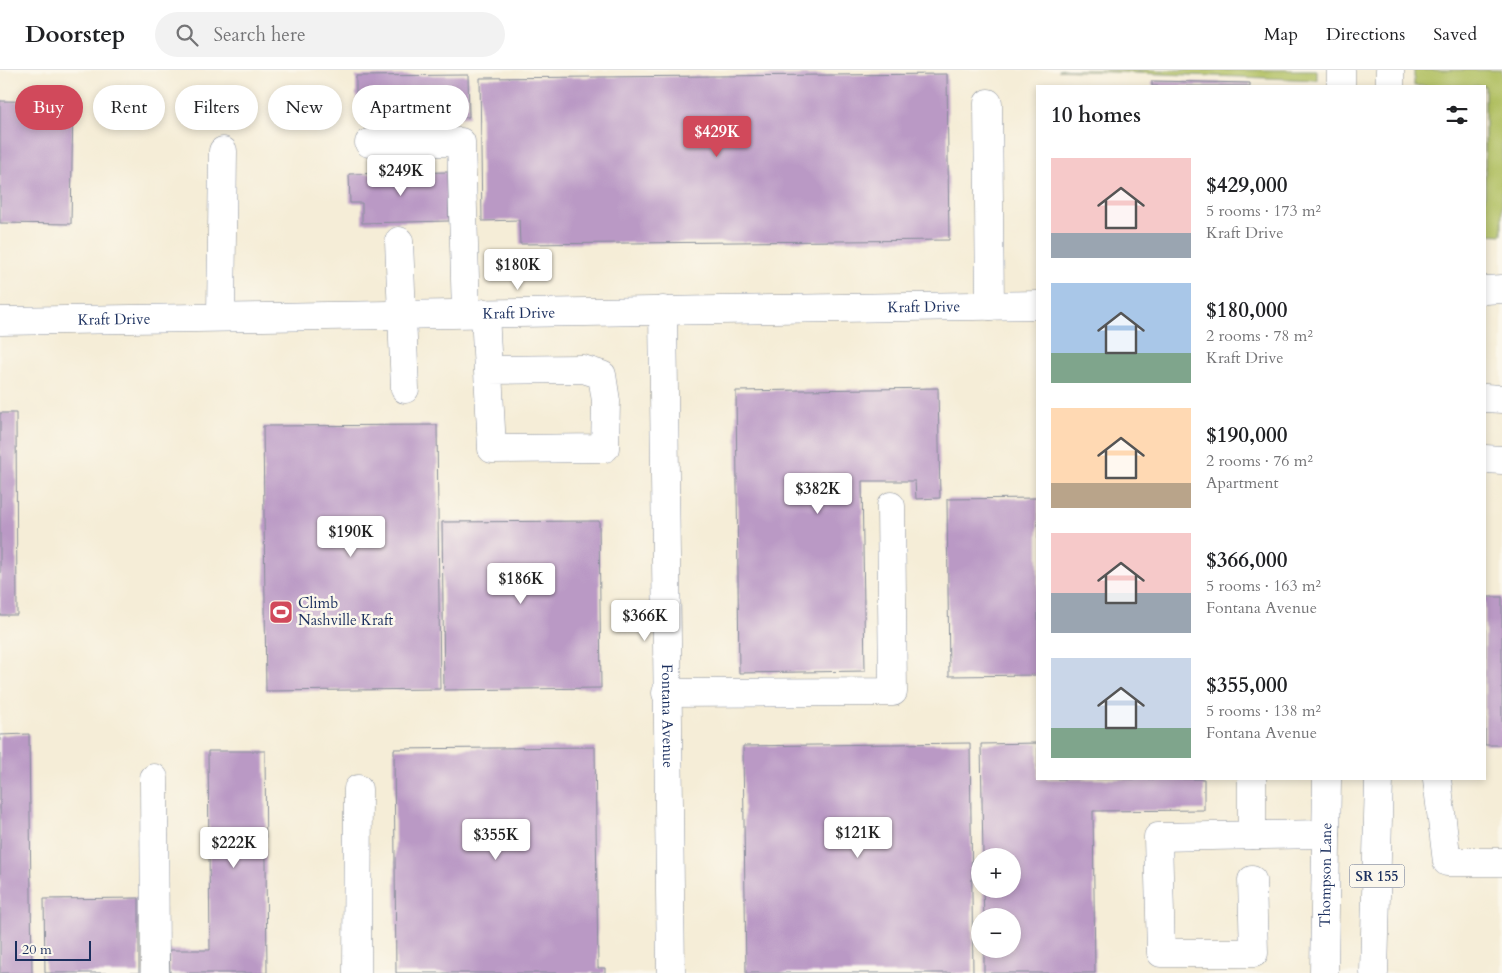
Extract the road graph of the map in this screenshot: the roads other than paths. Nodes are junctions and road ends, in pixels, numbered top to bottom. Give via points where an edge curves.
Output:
1 (1341, 70) edge
2 (1390, 70) edge
3 (1341, 85) edge
4 (1390, 85) edge
5 (988, 103) dead end
6 (369, 143) dead end
7 (222, 151) dead end
8 (399, 241) dead end
9 (1502, 289) edge
10 (1486, 290) edge
11 (1036, 305) edge
12 (990, 306) junction
13 (663, 310) junction
14 (475, 313) junction
15 (402, 314) junction
16 (221, 316) junction
17 (0, 321) edge
18 (488, 370) junction
19 (404, 389) dead end
20 (1486, 398) edge
21 (1502, 399) edge
22 (1486, 459) edge
23 (1502, 460) edge
24 (891, 506) dead end
25 (666, 693) junction
26 (154, 778) dead end
27 (1252, 780) edge
28 (1327, 780) edge
29 (1379, 780) edge
30 (1437, 780) edge
31 (358, 789) dead end
32 (1326, 834) junction
33 (1252, 835) junction
34 (1502, 862) edge
35 (1252, 880) dead end
36 (154, 973) edge
37 (357, 973) edge
38 (670, 973) edge
39 (1324, 973) edge
40 (1374, 973) edge

1 - 3 street
2 - 4 street
5 - 12 street
6 - 14 street via 461,142
7 - 16 street
8 - 15 street
9 - 10 street
11 - 12 street, Kraft Drive
12 - 13 street, Kraft Drive
13 - 14 street, Kraft Drive
13 - 25 street, Fontana Avenue
14 - 15 street, Kraft Drive
14 - 18 street
15 - 16 street, Kraft Drive
15 - 19 street
16 - 17 street, Kraft Drive
18 - 18 street via 492,449 605,448 606,401 602,375 583,369
20 - 21 street
22 - 23 street
24 - 25 street via 892,692
25 - 38 street, Fontana Avenue
26 - 36 street
27 - 33 street
28 - 32 street, Thompson Lane
29 - 40 street, SR 155
30 - 34 street via 1447,862
31 - 37 street
32 - 33 street
32 - 39 street, Thompson Lane
33 - 35 street via 1158,837 1161,953 1254,953

